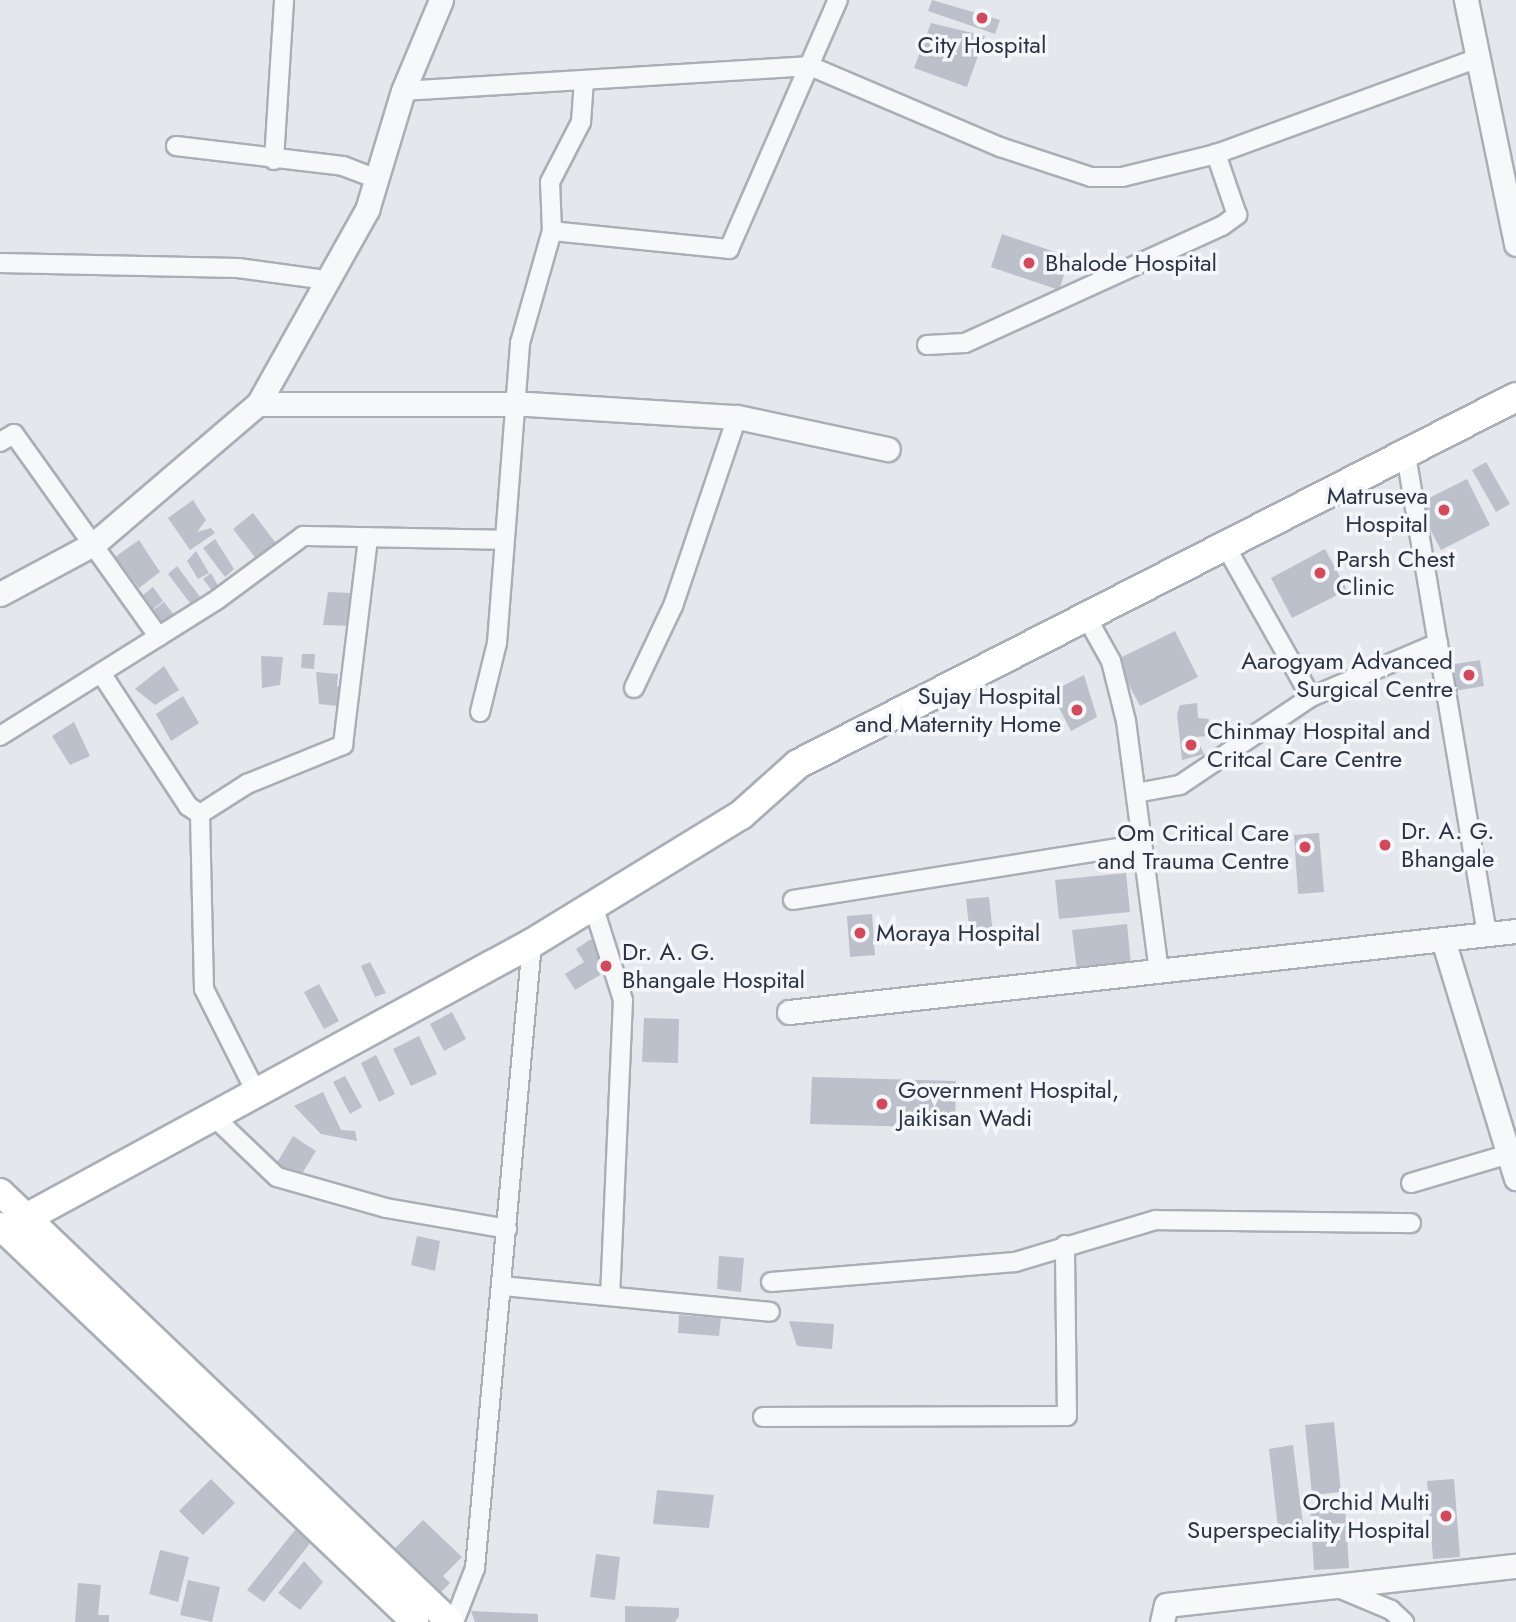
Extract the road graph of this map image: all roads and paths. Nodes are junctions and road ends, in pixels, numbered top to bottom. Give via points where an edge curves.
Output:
1 (284, 0) edge
2 (441, 0) edge
3 (838, 0) edge
4 (1466, 0) edge
5 (1478, 58) junction
6 (810, 66) junction
7 (584, 80) junction
8 (403, 91) junction
9 (176, 146) dead end
10 (1216, 154) junction
11 (274, 160) junction
12 (377, 178) junction
13 (552, 230) junction
14 (1516, 244) edge
15 (0, 263) edge
16 (327, 280) junction
17 (926, 345) dead end
18 (1516, 397) edge
19 (258, 404) junction
20 (511, 404) junction
21 (737, 417) junction
22 (0, 442) edge
23 (888, 449) dead end
24 (1406, 455) junction
25 (368, 538) junction
26 (504, 540) junction
27 (95, 543) junction
28 (1226, 547) junction
29 (0, 594) edge
30 (1087, 618) junction
31 (159, 637) junction
32 (1438, 643) junction
33 (101, 673) junction
34 (634, 688) dead end
35 (1311, 697) junction
36 (480, 712) dead end
37 (0, 736) edge
38 (1136, 793) junction
39 (200, 814) junction
40 (1143, 844) junction
41 (793, 900) dead end
42 (593, 905) junction
43 (1516, 931) edge
44 (1487, 936) junction
45 (532, 943) junction
46 (1444, 943) junction
47 (1159, 973) junction
48 (789, 1012) dead end
49 (254, 1090) junction
50 (211, 1114) junction
51 (1512, 1154) edge
52 (1516, 1178) edge
53 (1411, 1183) dead end
54 (0, 1192) edge
55 (1411, 1223) dead end
56 (9, 1225) edge
57 (507, 1229) junction
58 (1065, 1245) junction
59 (771, 1282) dead end
60 (502, 1286) junction
61 (610, 1292) junction
62 (770, 1312) dead end
63 (763, 1417) dead end
64 (1516, 1566) edge
65 (1334, 1587) junction
66 (415, 1622) edge
67 (452, 1622) edge
68 (1162, 1622) edge
69 (1404, 1622) edge

1 - 11 street
2 - 8 street
3 - 6 street
4 - 5 street
5 - 10 street
5 - 14 street
6 - 7 street
6 - 10 street via 1000,147 1091,177 1122,177
6 - 13 street via 729,249
7 - 8 street
7 - 13 street via 580,122 550,182
8 - 12 street
9 - 11 street
10 - 17 street via 1237,215 1222,226 965,343
11 - 12 street via 343,166
12 - 16 street via 367,210
13 - 20 street via 520,343
15 - 16 street via 238,268
16 - 19 street
18 - 24 main road
19 - 20 street
19 - 27 street
20 - 21 street
20 - 26 street
21 - 23 street
21 - 34 street via 673,606
22 - 27 street via 14,434
24 - 28 main road
24 - 32 street
25 - 26 street
25 - 31 street via 303,537
25 - 39 street via 343,745 247,784
26 - 36 street via 497,643
27 - 29 street
27 - 31 street
28 - 30 main road
28 - 35 street
30 - 38 street via 1111,661
30 - 42 main road via 798,764 741,814
31 - 33 street
32 - 35 street
32 - 44 street
33 - 37 street
33 - 39 street via 188,806
35 - 38 street via 1180,785
38 - 40 street
39 - 49 street via 204,989
40 - 41 street
40 - 47 street
42 - 45 main road
42 - 61 street via 623,1000
43 - 44 street
44 - 46 street
45 - 49 main road
45 - 57 street
46 - 47 street
46 - 51 street
47 - 48 street
49 - 50 main road
50 - 56 main road
50 - 57 street via 277,1177 386,1208
51 - 52 street
51 - 53 street
54 - 56 main road
55 - 58 street via 1156,1220
56 - 66 main road
56 - 67 main road
57 - 60 street
58 - 59 street via 1015,1262
58 - 63 street via 1067,1416
60 - 61 street
60 - 67 street via 475,1568
61 - 62 street
64 - 65 street
65 - 68 street via 1166,1605
65 - 69 street via 1391,1609

